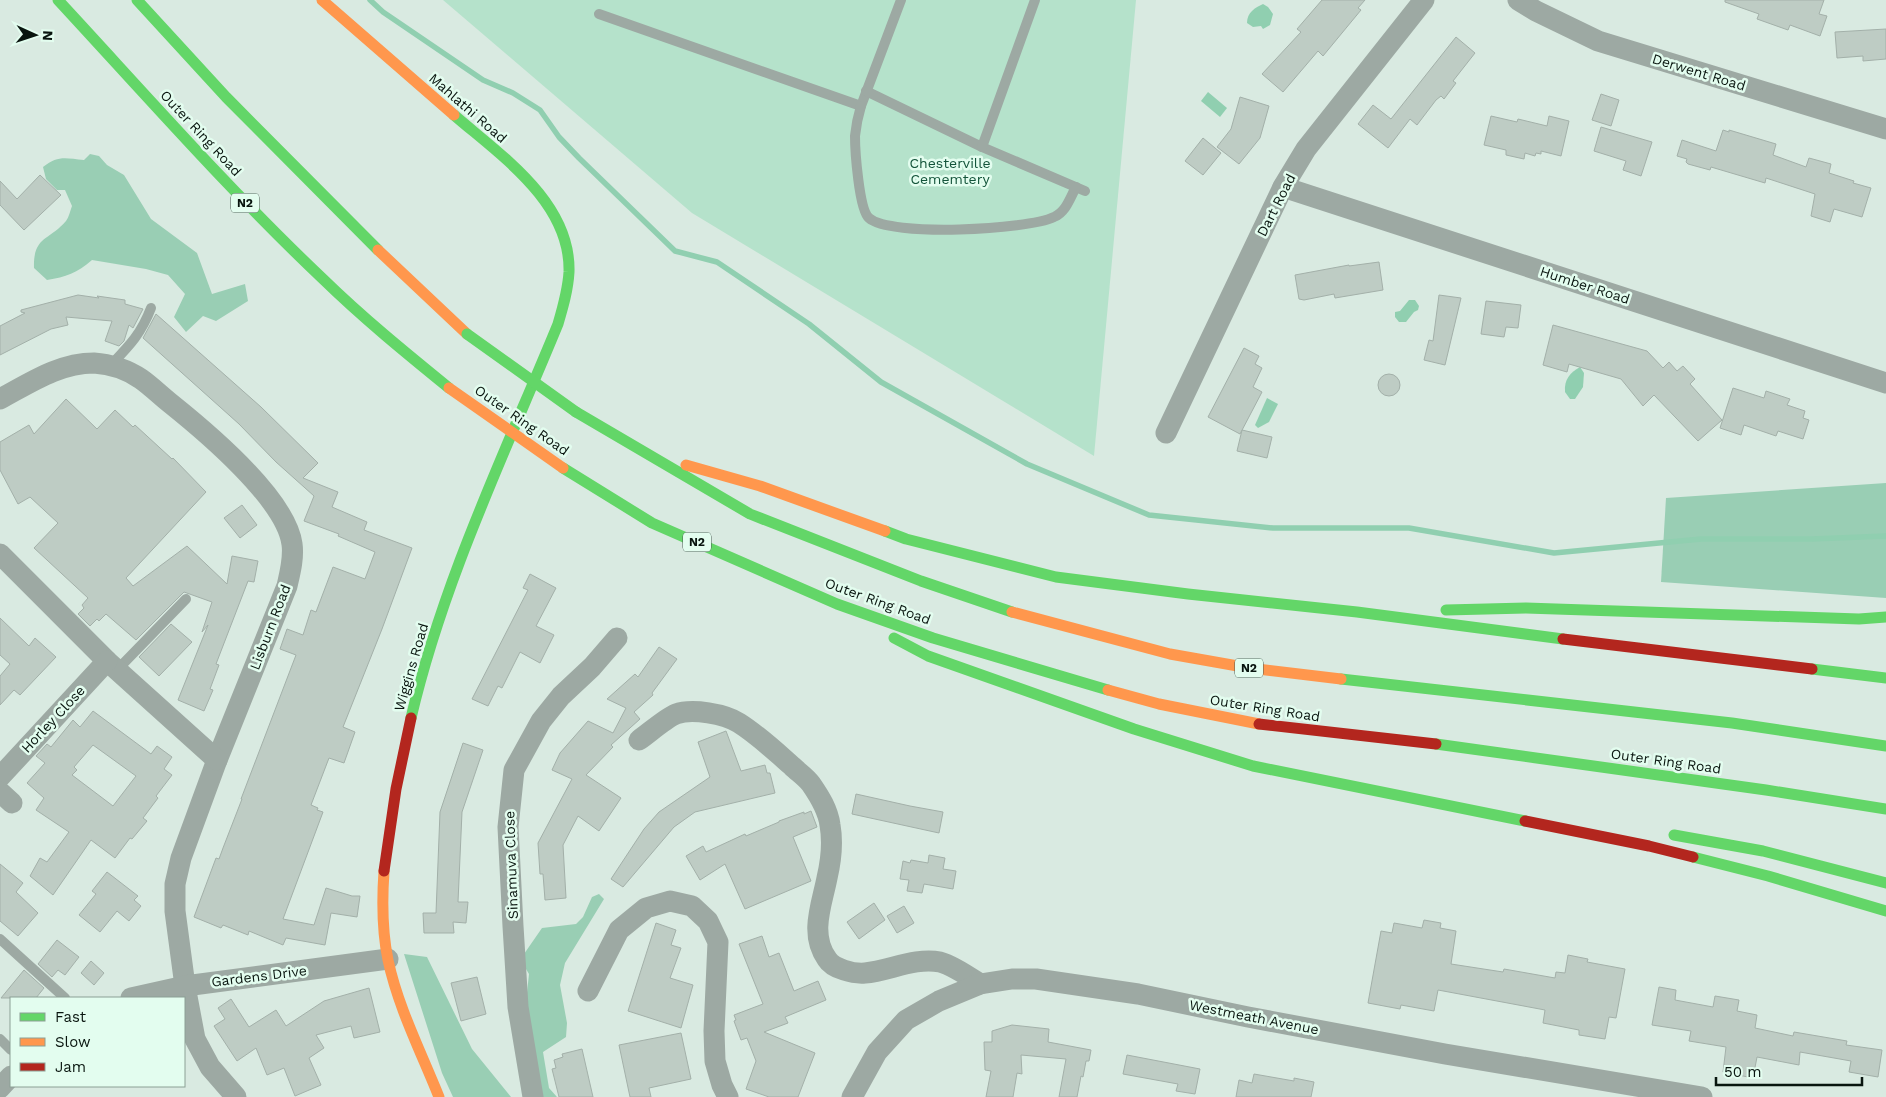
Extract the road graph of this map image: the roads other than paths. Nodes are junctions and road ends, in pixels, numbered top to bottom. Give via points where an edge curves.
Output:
1 (58, 0) edge
2 (137, 0) edge
3 (322, 0) edge
4 (901, 0) edge
5 (1036, 0) edge
6 (1424, 0) edge
7 (1518, 0) edge
8 (599, 14) dead end
9 (866, 91) junction
10 (861, 106) junction
11 (1886, 129) edge
12 (982, 147) junction
13 (1283, 187) junction
14 (569, 258) joint
15 (151, 308) dead end
16 (110, 366) junction
17 (1886, 384) edge
18 (0, 400) edge
19 (1166, 433) dead end
20 (647, 454) junction
21 (0, 554) edge
22 (186, 599) dead end
23 (837, 604) junction
24 (1357, 612) junction
25 (1886, 617) edge
26 (617, 638) dead end
27 (112, 666) junction
28 (1886, 678) edge
29 (639, 740) dead end
30 (1886, 746) edge
31 (217, 760) junction
32 (0, 777) edge
33 (1423, 800) junction
34 (1886, 809) edge
35 (1585, 821) dead end
36 (1661, 833) dead end
37 (1886, 883) edge
38 (1886, 911) edge
39 (0, 939) edge
40 (388, 959) junction
41 (980, 984) junction
42 (185, 986) junction
43 (588, 991) dead end
44 (64, 997) edge
45 (136, 997) edge
46 (0, 1040) edge
47 (10, 1049) edge
48 (10, 1077) edge
49 (0, 1088) edge
50 (236, 1097) edge
51 (439, 1097) edge
52 (533, 1097) edge
53 (728, 1097) edge
54 (852, 1097) edge
55 (1702, 1097) edge

1 - 23 main road, Outer Ring Road / N2, bridge via 235,192 295,252 449,388 563,468 652,523
2 - 20 main road, N2, bridge via 226,98 349,222 468,334 576,412
3 - 14 main road, Mahlathi Road via 524,176 546,202 562,233
4 - 9 lane
5 - 12 lane
6 - 13 street, Dart Road via 1306,149
7 - 11 street, Derwent Road via 1598,41
8 - 10 lane
9 - 10 lane
9 - 12 lane
10 - 12 lane via 855,137 861,200 865,214 878,223 956,230 1033,224 1054,218 1080,189
13 - 17 street, Humber Road
13 - 19 street, Dart Road
14 - 40 main road, Wiggins Road via 568,288 558,324 450,590 405,742 384,870
15 - 16 lane via 135,340
16 - 18 street, Lisburn Road via 96,363 51,371
16 - 31 street, Lisburn Road via 140,378 196,424 248,474 280,514 292,544 288,586
20 - 24 main road via 760,486 906,539 1056,577
20 - 30 main road, N2 via 750,514 903,574 1026,617 1170,654 1249,668 1732,723
21 - 27 street
22 - 27 lane
23 - 33 main road via 928,656 1134,729 1252,766
23 - 34 main road, Outer Ring Road / N2 via 1051,674 1159,704 1257,724 1467,748
24 - 25 main road via 1526,608 1859,619
24 - 28 main road
26 - 52 street, Sinamuva Close via 541,720 514,770 508,828 513,926 518,1007
27 - 31 street
27 - 32 street, Horley Close
29 - 41 street via 677,714 714,714 738,722 810,782 825,805 831,845 828,877 818,917 820,942 827,960 837,967 864,973 918,962 940,962
31 - 42 street, Lisburn Road via 181,858 175,884 175,911
33 - 35 main road
33 - 38 main road via 1649,846 1768,876
36 - 37 main road via 1763,851
39 - 44 lane
40 - 42 street, Gardens Drive
40 - 51 main road, Wiggins Road via 402,1006
41 - 54 street, Westmeath Avenue via 939,1001 906,1020 877,1052
41 - 55 street, Westmeath Avenue via 1036,979 1138,994 1445,1054
42 - 45 street, Gardens Drive
42 - 50 street, Lisburn Road via 195,1039 210,1067
43 - 53 street via 619,930 646,908 670,901 692,906 708,920 718,942 715,1061
46 - 47 lane
48 - 49 street

